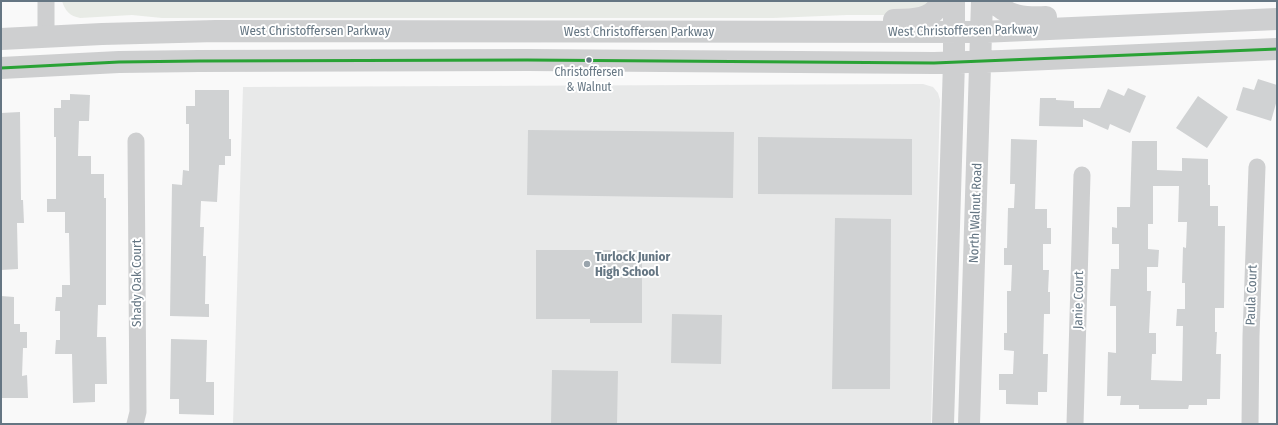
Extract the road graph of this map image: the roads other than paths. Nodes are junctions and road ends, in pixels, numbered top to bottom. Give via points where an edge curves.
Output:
1 (46, 1) edge
2 (941, 1) edge
3 (954, 1) edge
4 (982, 1) edge
5 (993, 1) edge
6 (1277, 19) edge
7 (1170, 24) junction
8 (808, 32) junction
9 (981, 32) junction
10 (954, 33) junction
11 (46, 37) junction
12 (1, 39) edge
13 (1277, 48) edge
14 (1, 54) edge
15 (980, 61) junction
16 (954, 62) junction
17 (1, 68) edge
18 (136, 141) dead end
19 (1257, 167) dead end
20 (1082, 175) dead end
21 (135, 424) edge
22 (943, 424) edge
23 (969, 424) edge
24 (1075, 424) edge
25 (1250, 424) edge

1 - 11 street
2 - 8 street via 933,12 916,20 845,20
3 - 10 street, North Walnut Road
4 - 9 street, North Walnut Road
5 - 7 street via 1007,12 1024,17 1148,12
6 - 7 street, West Christoffersen Parkway
7 - 9 street, West Christoffersen Parkway
8 - 10 street, West Christoffersen Parkway
8 - 11 street, West Christoffersen Parkway via 216,31
9 - 10 street, West Christoffersen Parkway
9 - 15 street, North Walnut Road
10 - 16 street, North Walnut Road
11 - 12 street, West Christoffersen Parkway
11 - 14 street via 45,47 39,52
13 - 15 street
15 - 16 street
15 - 23 street, North Walnut Road
16 - 17 street via 199,61
16 - 22 street, North Walnut Road
18 - 21 street, Shady Oak Court via 138,412
19 - 25 street, Paula Court
20 - 24 street, Janie Court

